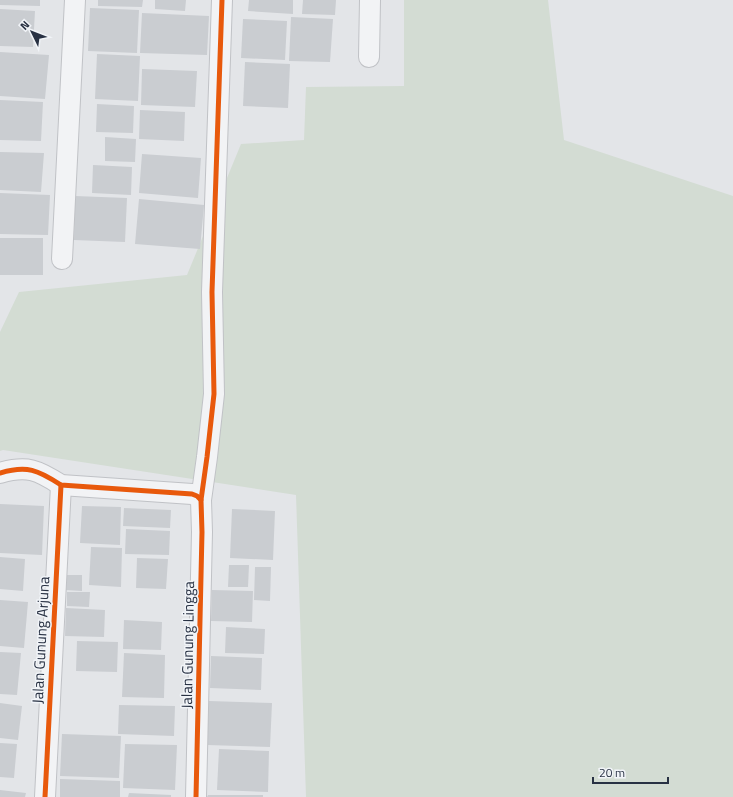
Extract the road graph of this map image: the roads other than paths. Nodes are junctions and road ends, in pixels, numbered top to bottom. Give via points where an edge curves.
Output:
1 (75, 0) edge
2 (222, 0) edge
3 (370, 0) edge
4 (369, 57) dead end
5 (62, 259) dead end
6 (0, 473) edge
7 (61, 485) junction
8 (199, 498) junction
9 (45, 797) edge
10 (196, 797) edge

1 - 5 street
2 - 8 street, Jalan Gunung Lingga via 212,292 214,394 208,457
3 - 4 street
6 - 7 street via 14,469 33,470
7 - 8 street via 182,493
7 - 9 street, Jalan Gunung Arjuna
8 - 10 street, Jalan Gunung Lingga via 202,532

